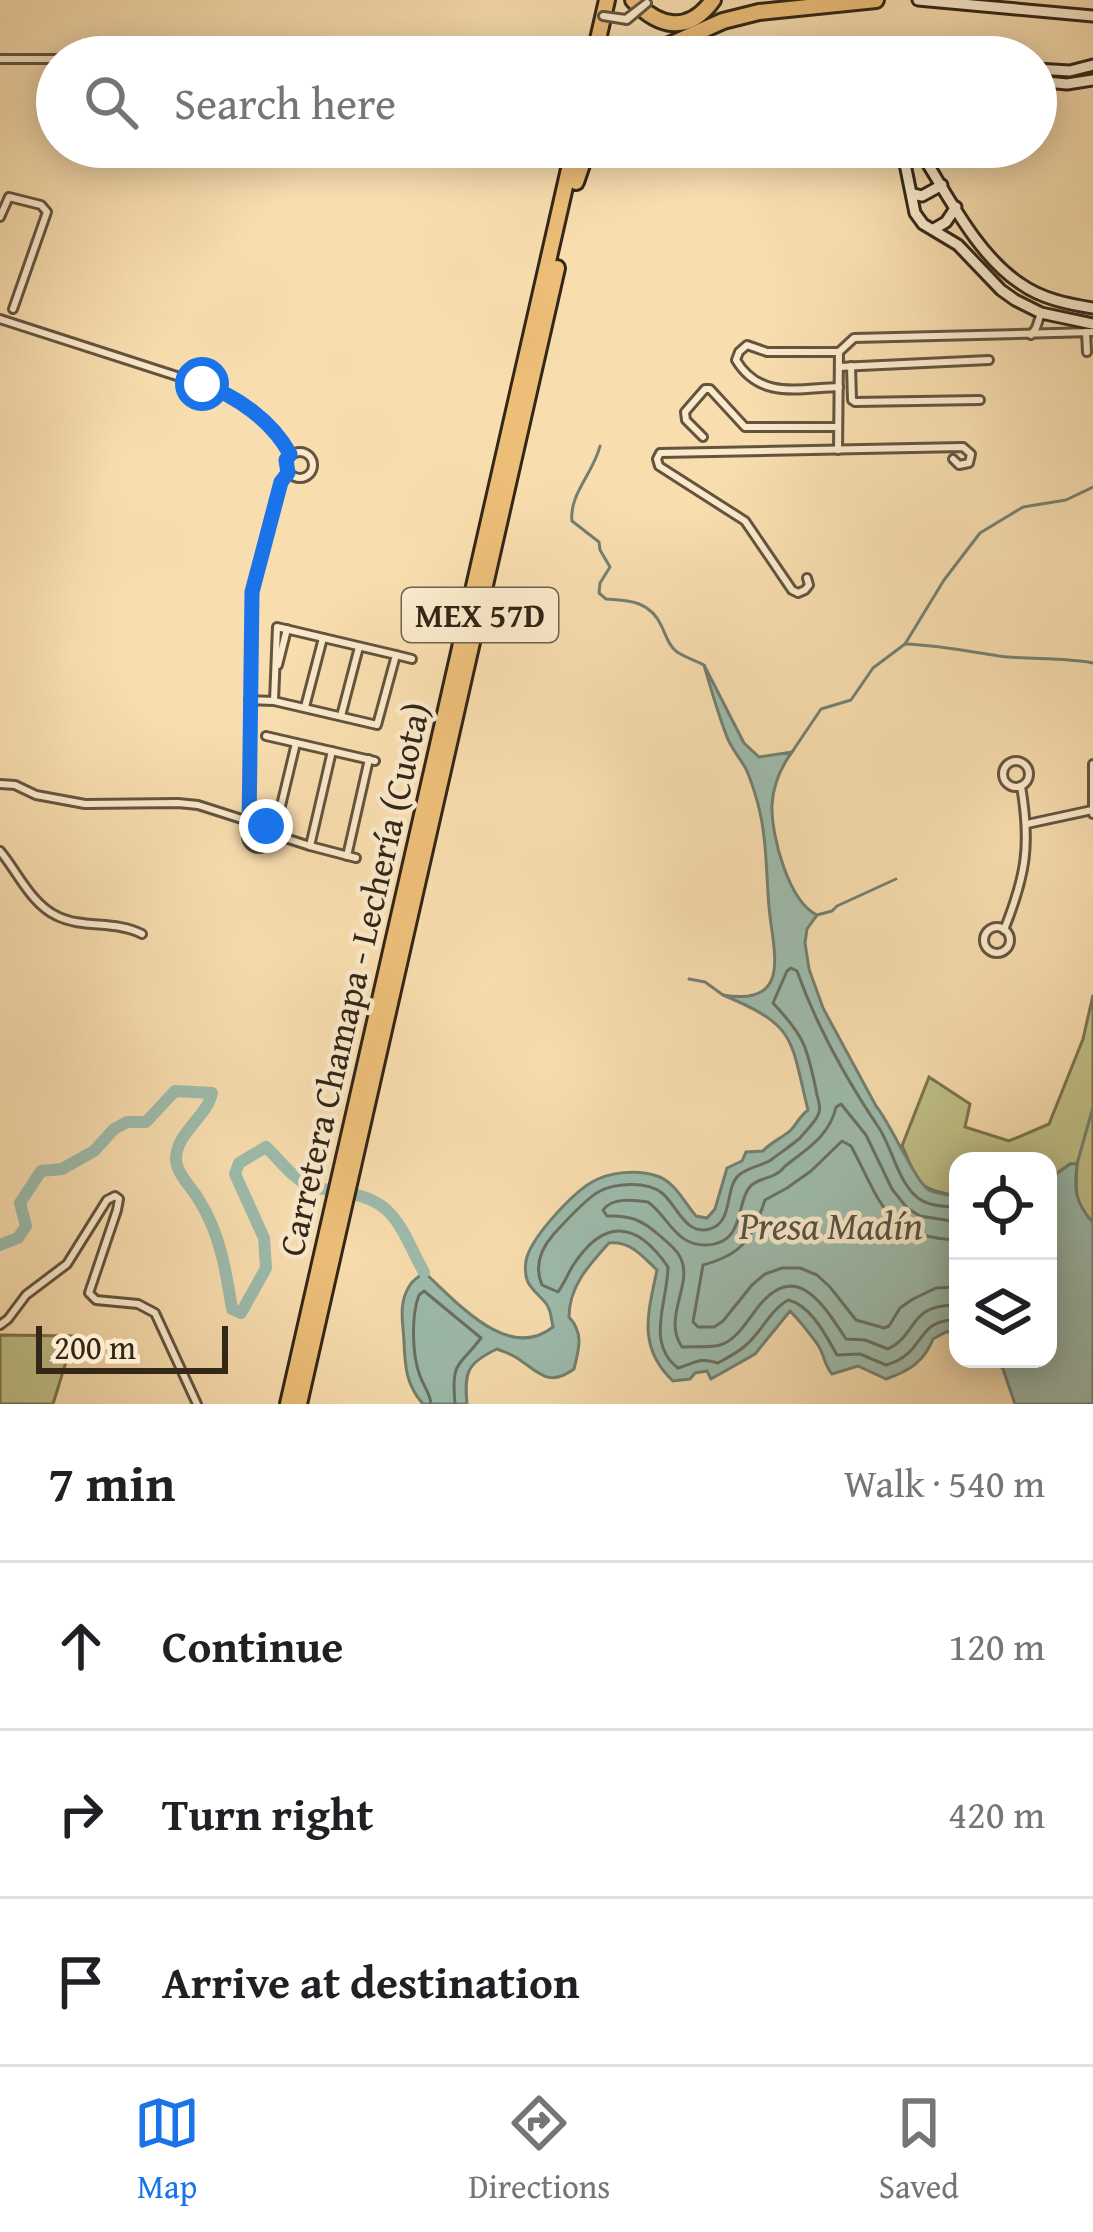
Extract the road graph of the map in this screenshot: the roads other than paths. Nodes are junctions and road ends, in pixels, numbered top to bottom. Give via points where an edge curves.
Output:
1 (597, 0) edge
2 (612, 0) edge
3 (633, 0) edge
4 (712, 0) edge
5 (876, 0) edge
6 (918, 0) edge
7 (603, 16) joint
8 (1093, 16) edge
9 (592, 36) edge
10 (601, 36) edge
11 (607, 36) edge
12 (690, 36) edge
13 (0, 58) edge
14 (36, 58) edge
15 (1093, 65) edge
16 (1057, 70) edge
17 (1093, 80) edge
18 (1057, 83) edge
19 (569, 168) edge
20 (580, 168) edge
21 (907, 168) edge
22 (931, 168) edge
23 (942, 185) junction
24 (917, 195) junction
25 (956, 207) junction
26 (0, 217) edge
27 (934, 229) junction
28 (13, 308) dead end
29 (1093, 308) edge
30 (1041, 313) junction
31 (0, 319) edge
32 (1091, 329) edge
33 (1030, 335) junction
34 (839, 352) junction
35 (1088, 352) dead end
36 (989, 361) dead end
37 (850, 366) junction
38 (839, 367) junction
39 (839, 388) junction
40 (980, 400) dead end
41 (838, 428) junction
42 (703, 437) dead end
43 (838, 450) junction
44 (290, 454) junction
45 (953, 459) dead end
46 (288, 473) junction
47 (807, 578) dead end
48 (287, 629) junction
49 (323, 638) junction
50 (359, 647) junction
51 (396, 655) junction
52 (412, 658) dead end
53 (275, 674) junction
54 (249, 700) junction
55 (274, 701) junction
56 (305, 707) junction
57 (341, 716) junction
58 (266, 736) dead end
59 (296, 743) junction
60 (332, 751) junction
61 (1093, 764) edge
62 (0, 784) edge
63 (1021, 786) junction
64 (1092, 807) edge
65 (1027, 824) junction
66 (249, 825) junction
67 (281, 826) junction
68 (270, 834) junction
69 (284, 838) junction
70 (310, 846) junction
71 (0, 850) edge
72 (1004, 929) junction
73 (142, 934) dead end
74 (366, 1080) junction
75 (315, 1305) junction
76 (0, 1325) edge
77 (196, 1404) edge
78 (288, 1404) edge
79 (298, 1404) edge

1 - 9 highway
2 - 10 highway
2 - 11 highway
3 - 4 highway via 669,25 694,19
5 - 12 highway via 759,12
6 - 8 street
7 - 7 street, bridge via 626,19 648,4 627,20
13 - 14 street
15 - 16 street
17 - 18 street
19 - 74 highway, Carretera Chamapa - Lechería (Cuota) / MEX 57D
20 - 74 highway, Carretera Chamapa - Lechería (Cuota) / MEX 57D
21 - 24 street
22 - 23 street
23 - 24 street
23 - 25 street
24 - 27 street via 916,213
25 - 27 street
25 - 29 street via 988,256 1021,285
26 - 28 street via 9,196 47,212
27 - 30 street via 1001,290
30 - 32 street
30 - 33 street
31 - 44 street via 217,389 272,428
32 - 33 street
32 - 35 street
33 - 34 street via 854,338
34 - 38 street
34 - 39 street via 747,345 736,360 769,389
36 - 37 street
37 - 38 street
37 - 40 street via 855,402
38 - 39 street
39 - 41 street
41 - 42 street via 745,427 705,389 685,412
41 - 43 street
43 - 45 street via 963,447 971,454 965,465
43 - 47 street via 668,451 657,459 745,521 792,590 805,590
44 - 46 street
44 - 46 street via 306,452 314,466 303,478
46 - 54 street via 252,592
48 - 49 street
48 - 53 street
48 - 53 street via 274,626
49 - 50 street
49 - 56 street
50 - 51 street
50 - 57 street
51 - 52 street
51 - 57 street via 381,726
53 - 55 street
54 - 55 street
54 - 66 street
55 - 56 street
56 - 57 street
58 - 59 street
59 - 60 street
59 - 67 street
60 - 70 street
60 - 70 street via 372,760 352,857
61 - 64 street
62 - 66 street via 85,804 198,805
63 - 63 street via 1029,772 1011,762 1005,781
63 - 65 street
64 - 65 street
65 - 72 street via 1024,868
66 - 68 street
66 - 68 street via 254,847 266,846
67 - 68 street
67 - 69 street
68 - 69 street
69 - 70 street
71 - 73 street via 57,917
72 - 72 street via 986,934 990,951 1008,946
74 - 75 highway, Carretera Chamapa - Lechería (Cuota) / MEX 57D
75 - 78 highway, Carretera Chamapa - Lechería (Cuota) / MEX 57D
75 - 79 highway, Carretera Chamapa - Lechería (Cuota) / MEX 57D
76 - 77 street via 67,1264 115,1196 89,1293 155,1313

